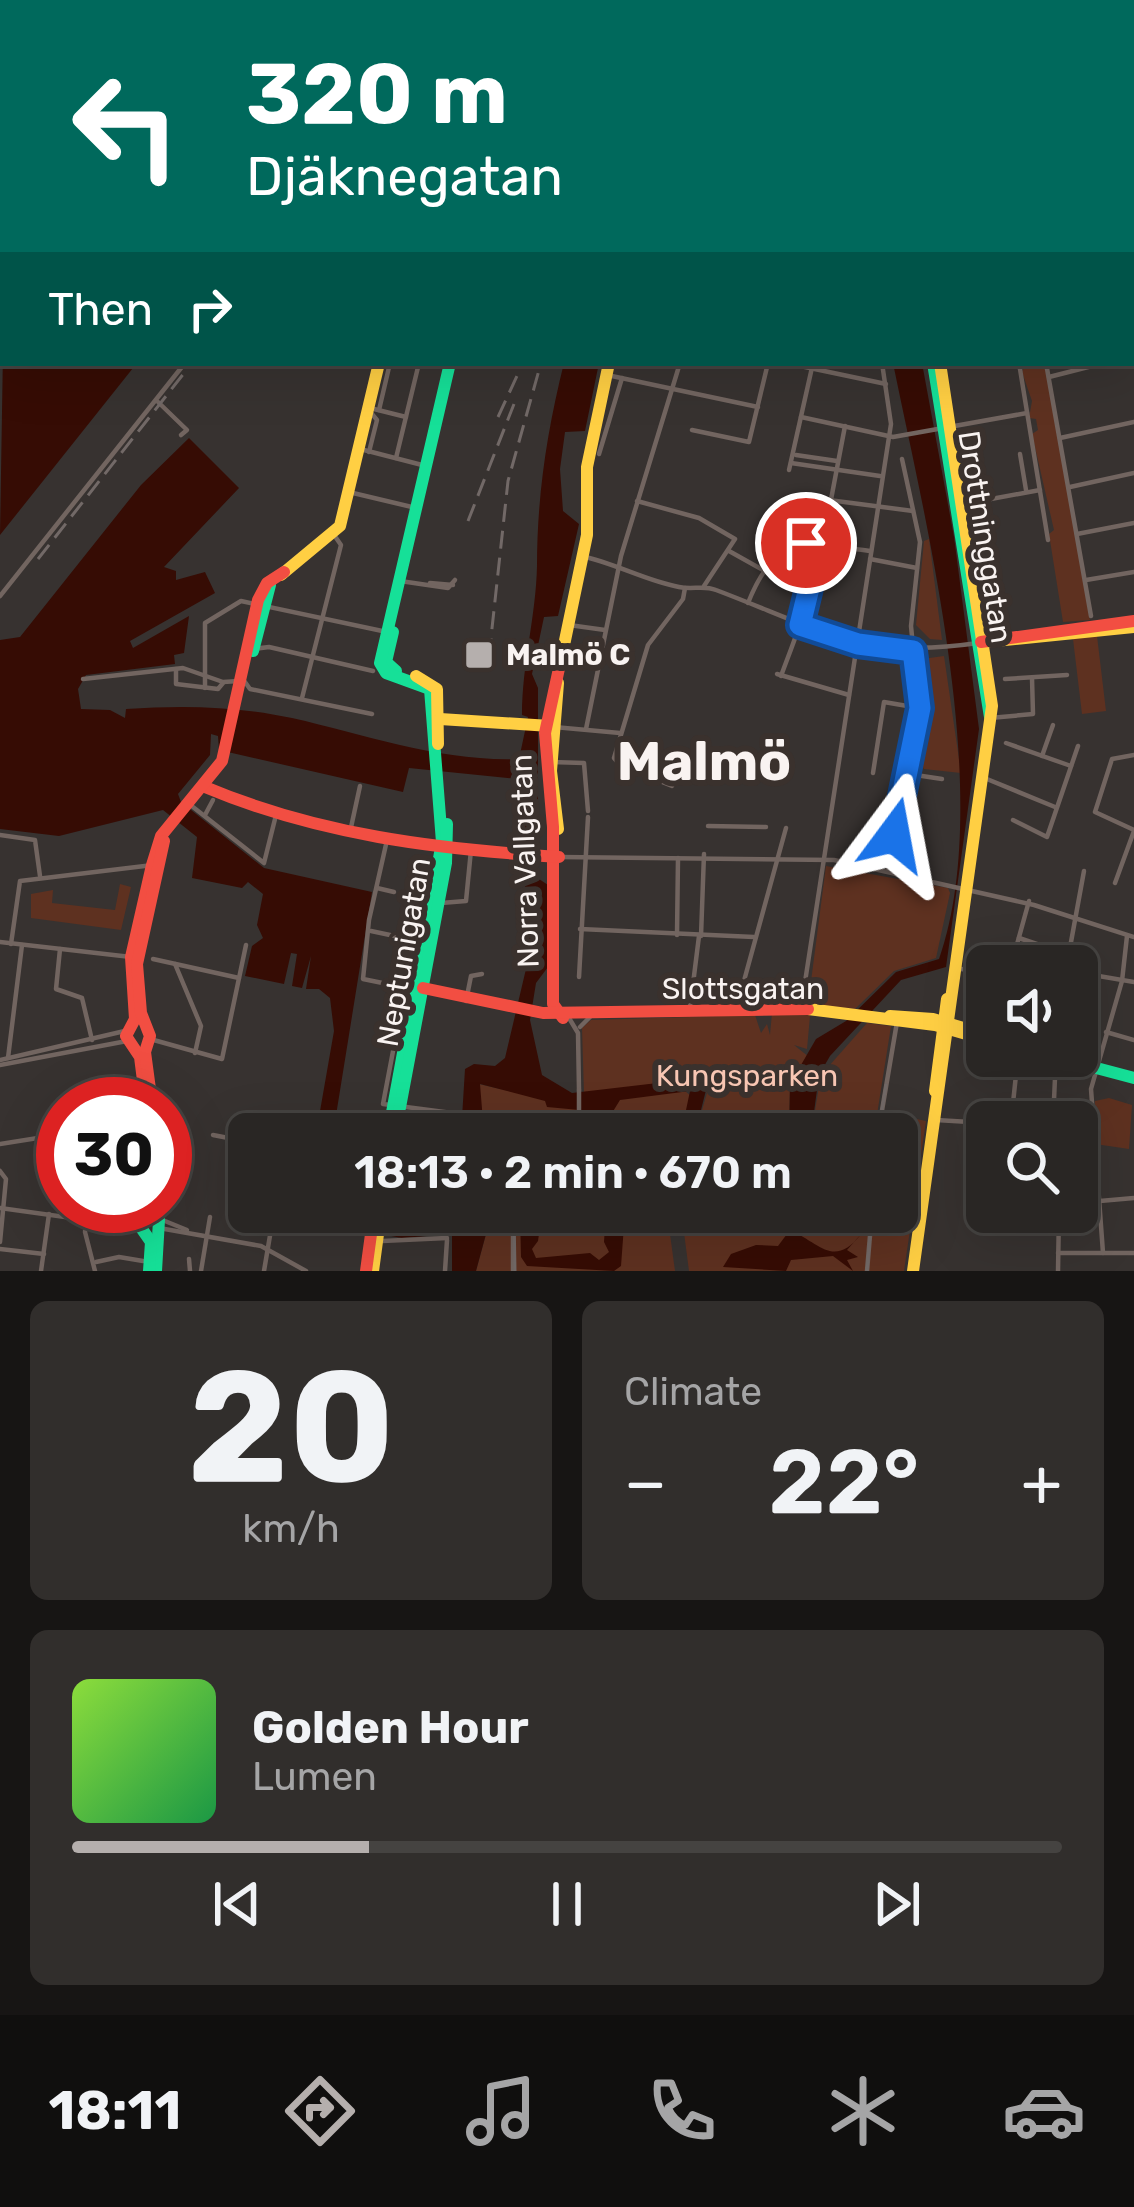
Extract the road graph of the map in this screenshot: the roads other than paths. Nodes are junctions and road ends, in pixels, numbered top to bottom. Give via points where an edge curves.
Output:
1 (183, 366) edge
2 (378, 366) edge
3 (389, 366) edge
4 (417, 366) edge
5 (449, 366) edge
6 (679, 366) edge
7 (767, 366) edge
8 (812, 366) edge
9 (846, 366) edge
10 (883, 366) edge
11 (937, 366) edge
12 (1019, 366) edge
13 (1047, 366) edge
14 (1092, 366) edge
15 (613, 372) edge
16 (844, 375) junction
17 (1049, 377) junction
18 (886, 384) junction
19 (674, 387) junction
20 (157, 400) junction
21 (758, 407) junction
22 (375, 411) junction
23 (1027, 413) junction
24 (406, 417) junction
25 (801, 417) junction
26 (1134, 422) edge
27 (845, 426) junction
28 (944, 428) junction
29 (692, 430) dead end
30 (184, 432) dead end
31 (889, 436) junction
32 (1060, 438) junction
33 (599, 454) dead end
34 (793, 454) junction
35 (1020, 454) dead end
36 (396, 458) junction
37 (902, 460) dead end
38 (837, 465) junction
39 (426, 466) junction
40 (1134, 473) edge
41 (883, 476) junction
42 (1069, 487) junction
43 (1040, 490) junction
44 (1027, 492) junction
45 (353, 493) dead end
46 (830, 499) junction
47 (637, 501) junction
48 (964, 504) junction
49 (879, 506) junction
50 (416, 508) junction
51 (913, 511) junction
52 (1134, 524) edge
53 (826, 526) dead end
54 (1077, 534) junction
55 (335, 537) junction
56 (1048, 540) dead end
57 (806, 543) junction
58 (729, 551) junction
59 (871, 555) junction
60 (581, 556) junction
61 (619, 564) junction
62 (917, 568) junction
63 (764, 570) junction
64 (1134, 572) edge
65 (1085, 580) junction
66 (402, 581) junction
67 (454, 582) dead end
68 (695, 587) junction
69 (0, 596) edge
70 (261, 601) junction
71 (748, 603) junction
72 (1090, 616) dead end
73 (325, 617) junction
74 (567, 624) junction
75 (800, 625) junction
76 (1134, 629) edge
77 (605, 630) junction
78 (390, 633) junction
79 (978, 642) junction
80 (255, 643) junction
81 (858, 644) junction
82 (269, 647) junction
83 (913, 651) junction
84 (312, 658) junction
85 (176, 669) junction
86 (381, 669) junction
87 (1067, 675) dead end
88 (244, 676) junction
89 (208, 677) junction
90 (1032, 677) junction
91 (83, 679) dead end
92 (1005, 679) dead end
93 (223, 682) junction
94 (205, 688) junction
95 (849, 695) junction
96 (302, 698) junction
97 (920, 708) junction
98 (372, 714) dead end
99 (437, 717) junction
100 (990, 718) junction
101 (1053, 725) dead end
102 (545, 726) junction
103 (586, 729) junction
104 (620, 733) junction
105 (1006, 743) dead end
106 (1078, 746) dead end
107 (1134, 755) edge
108 (1042, 756) junction
109 (551, 762) junction
110 (1071, 766) junction
111 (873, 773) dead end
112 (908, 776) junction
113 (982, 777) junction
114 (942, 779) dead end
115 (204, 786) junction
116 (360, 786) dead end
117 (672, 786) dead end
118 (213, 800) dead end
119 (190, 806) junction
120 (1057, 807) junction
121 (205, 815) junction
122 (276, 815) junction
123 (1013, 820) dead end
124 (709, 826) dead end
125 (766, 827) dead end
126 (786, 828) dead end
127 (1134, 830) edge
128 (350, 832) junction
129 (0, 835) edge
130 (387, 840) junction
131 (444, 850) junction
132 (471, 850) junction
133 (550, 855) junction
134 (704, 856) junction
135 (678, 858) junction
136 (777, 860) junction
137 (585, 861) junction
138 (824, 861) junction
139 (155, 866) junction
140 (888, 870) junction
141 (1084, 871) dead end
142 (40, 877) junction
143 (1115, 883) dead end
144 (377, 888) junction
145 (394, 892) dead end
146 (964, 892) junction
147 (1029, 902) junction
148 (439, 903) junction
149 (1077, 920) junction
150 (580, 929) junction
151 (371, 931) junction
152 (677, 935) junction
153 (700, 936) junction
154 (757, 937) junction
155 (1131, 937) edge
156 (1019, 938) junction
157 (0, 942) edge
158 (423, 942) junction
159 (11, 944) junction
160 (22, 945) junction
161 (246, 945) dead end
162 (1017, 945) edge
163 (1039, 945) edge
164 (1071, 945) edge
165 (60, 949) junction
166 (134, 958) junction
167 (153, 959) dead end
168 (175, 964) junction
169 (955, 968) junction
170 (966, 970) edge
171 (482, 974) dead end
172 (1098, 976) edge
173 (579, 977) dead end
174 (238, 978) junction
175 (1122, 981) junction
176 (1134, 982) edge
177 (416, 989) junction
178 (466, 999) junction
179 (801, 1008) junction
180 (736, 1010) junction
181 (690, 1011) junction
182 (553, 1013) junction
183 (637, 1013) junction
184 (590, 1017) junction
185 (897, 1019) junction
186 (947, 1024) junction
187 (966, 1030) edge
188 (1106, 1032) junction
189 (578, 1033) junction
190 (138, 1037) junction
191 (92, 1040) junction
192 (1134, 1040) edge
193 (195, 1053) junction
194 (1098, 1056) edge
195 (4, 1062) edge
196 (1098, 1069) edge
197 (145, 1077) edge
198 (1134, 1078) edge
199 (392, 1107) junction
200 (392, 1113) edge
201 (452, 1113) edge
202 (579, 1113) edge
203 (881, 1113) edge
204 (935, 1120) junction
205 (966, 1122) edge
206 (213, 1135) dead end
207 (36, 1138) edge
208 (228, 1138) edge
209 (0, 1144) edge
210 (0, 1171) edge
211 (1134, 1198) edge
212 (1098, 1202) edge
213 (1, 1208) edge
214 (36, 1212) edge
215 (1098, 1212) edge
216 (210, 1217) dead end
217 (192, 1231) edge
218 (47, 1233) edge
219 (89, 1233) edge
220 (148, 1233) edge
221 (271, 1233) edge
222 (376, 1233) edge
223 (428, 1233) edge
224 (513, 1233) edge
225 (870, 1233) edge
226 (1058, 1233) edge
227 (211, 1235) junction
228 (0, 1245) edge
229 (268, 1249) junction
230 (1102, 1252) junction
231 (1058, 1253) junction
232 (1134, 1253) edge
233 (44, 1254) junction
234 (189, 1259) dead end
235 (94, 1267) edge
236 (149, 1268) edge
237 (41, 1271) edge
238 (190, 1271) edge
239 (201, 1271) edge
240 (264, 1271) edge
241 (306, 1271) edge
242 (370, 1271) edge
243 (445, 1271) edge
244 (513, 1271) edge
245 (867, 1271) edge
246 (911, 1271) edge
247 (1058, 1271) edge

1 - 20 street
2 - 55 main road
3 - 22 street
4 - 24 street
5 - 39 main road
6 - 19 street
7 - 21 street
8 - 16 street
8 - 25 street
9 - 16 street
10 - 18 street
11 - 28 main road, Drottninggatan
12 - 23 street
13 - 17 street
14 - 17 street
15 - 19 street
15 - 33 street
15 - 60 main road, Norra Vallgatan via 587,467
16 - 18 street
17 - 32 street
18 - 31 street
19 - 21 street
19 - 47 street
20 - 30 street
20 - 69 street
21 - 29 street via 749,442
22 - 24 street
22 - 36 street via 366,451
23 - 28 street
23 - 43 street
24 - 36 street
25 - 27 street
25 - 34 street
26 - 32 street
27 - 31 street
27 - 38 street
28 - 31 street
28 - 48 main road, Drottninggatan
28 - 79 main road, Drottninggatan
31 - 41 street
32 - 42 street
34 - 38 street
34 - 38 street via 790,466
35 - 44 street
36 - 39 street
37 - 51 street
38 - 41 street
38 - 46 street
39 - 50 main road
40 - 42 street
41 - 49 street
42 - 54 street
43 - 44 street
43 - 56 street
44 - 48 street
45 - 50 street
46 - 49 street
46 - 53 street
46 - 57 street via 786,502
47 - 58 street via 706,521 735,543
47 - 61 street
48 - 79 main road, Drottninggatan
49 - 51 street
49 - 59 street
50 - 66 main road
51 - 62 street
52 - 54 street
54 - 65 street
55 - 70 main road via 266,584
55 - 73 street
57 - 59 street
57 - 63 street
57 - 75 street via 810,584
58 - 63 street
58 - 68 street
59 - 62 street
59 - 81 street
60 - 61 street
60 - 74 main road, Norra Vallgatan
61 - 68 street
61 - 77 street
62 - 83 street
63 - 71 street
64 - 65 street
65 - 72 street
66 - 67 street
66 - 78 main road
68 - 71 street
68 - 104 street via 648,645
70 - 73 street
70 - 80 main road
70 - 88 main road
70 - 89 street via 241,601 205,623
71 - 75 street
73 - 78 street
73 - 84 street
74 - 77 street
74 - 102 main road, Norra Vallgatan
75 - 81 street
75 - 95 street via 779,675
76 - 79 main road
77 - 103 street
78 - 86 main road
79 - 83 street
79 - 100 main road, Drottninggatan
80 - 82 street
80 - 82 street
80 - 88 main road
81 - 83 street
81 - 95 street
82 - 84 street
83 - 97 street
84 - 86 street
84 - 96 street
85 - 89 street
85 - 91 street
85 - 94 street via 176,684
86 - 99 main road via 428,686
87 - 90 street
88 - 93 street
88 - 96 street via 250,689
88 - 115 main road via 224,754
89 - 93 street
89 - 94 street
90 - 92 street
90 - 100 street via 1033,714
93 - 94 street
95 - 138 street
96 - 98 street
97 - 111 street via 884,702
97 - 112 street
99 - 102 main road
99 - 131 main road, Neptunigatan
100 - 113 main road, Drottninggatan
101 - 108 street
102 - 103 street
102 - 109 main road, Norra Vallgatan
102 - 133 main road, Norra Vallgatan
103 - 104 street
104 - 117 street via 617,763
105 - 108 street
106 - 110 street
107 - 127 street via 1115,756 1095,812
108 - 110 street
109 - 133 main road, Norra Vallgatan
109 - 137 street via 584,763
110 - 120 street
112 - 114 street
112 - 140 street
113 - 120 street
113 - 146 main road, Drottninggatan
115 - 119 main road
115 - 122 main road
116 - 128 street
118 - 121 street
119 - 121 street
119 - 139 main road via 164,833
120 - 123 street via 1047,837
121 - 122 street via 264,863
122 - 128 main road
124 - 125 street
126 - 136 street
127 - 143 street
128 - 130 main road
129 - 142 street via 35,840
130 - 131 main road
130 - 144 street
131 - 132 main road
131 - 148 main road, Neptunigatan
131 - 158 main road, Neptunigatan
132 - 133 main road
132 - 148 street via 466,901
133 - 137 street
133 - 182 main road, Norra Vallgatan
134 - 135 street
134 - 136 street
134 - 153 street
135 - 137 street
135 - 152 street
136 - 138 street
136 - 154 street
137 - 150 street
138 - 140 street
138 - 179 street
139 - 142 street
139 - 166 main road
140 - 146 street
141 - 149 street
142 - 159 street via 18,884
144 - 145 street
144 - 151 street
146 - 147 street
146 - 169 main road, Drottninggatan
147 - 149 street
147 - 156 street
148 - 177 main road, Neptunigatan
149 - 155 street
149 - 164 street
150 - 152 street
150 - 173 street
151 - 158 street
151 - 177 street via 363,979
152 - 153 street
153 - 154 street
153 - 181 street
154 - 180 street
155 - 175 street
156 - 162 street
156 - 163 street
157 - 159 street
158 - 177 main road, Neptunigatan
159 - 160 street
160 - 165 street
160 - 195 street
161 - 174 street
165 - 166 street
165 - 191 street via 56,989 82,998
166 - 190 main road
167 - 168 street
168 - 174 street
168 - 193 street via 201,1026
169 - 170 street
169 - 186 main road, Drottninggatan
171 - 178 street via 471,976
172 - 175 street
174 - 193 street via 222,1058
175 - 176 street
175 - 188 street
177 - 178 main road
177 - 199 main road, Neptunigatan
178 - 182 main road
179 - 180 main road, Slottsgatan
179 - 185 main road, Slottsgatan
180 - 181 main road, Slottsgatan
181 - 183 main road, Slottsgatan
182 - 183 main road, Slottsgatan
182 - 184 main road, Slottsgatan
182 - 189 street
183 - 184 main road, Slottsgatan
184 - 189 street
185 - 186 main road, Slottsgatan
185 - 203 street
186 - 187 main road
186 - 204 main road
186 - 246 main road
188 - 192 street
188 - 194 street
189 - 202 street, bridge
190 - 191 street
190 - 193 street
190 - 195 street
190 - 197 main road
191 - 195 street
196 - 198 main road
199 - 200 main road, Neptunigatan
199 - 201 street
204 - 205 street
204 - 246 main road
206 - 208 street
207 - 209 street
210 - 213 street
211 - 212 street
213 - 214 street
213 - 228 street
215 - 230 street
216 - 227 street
217 - 227 street
218 - 233 street
219 - 235 street
220 - 236 main road
221 - 229 street
222 - 242 main road
223 - 243 street via 447,1236
224 - 244 street
225 - 245 street
226 - 231 street
227 - 229 street
227 - 239 street
228 - 233 street
229 - 240 street
229 - 241 street
230 - 231 street
230 - 232 street
231 - 247 street
233 - 237 street
234 - 238 street
235 - 236 street via 119,1257

